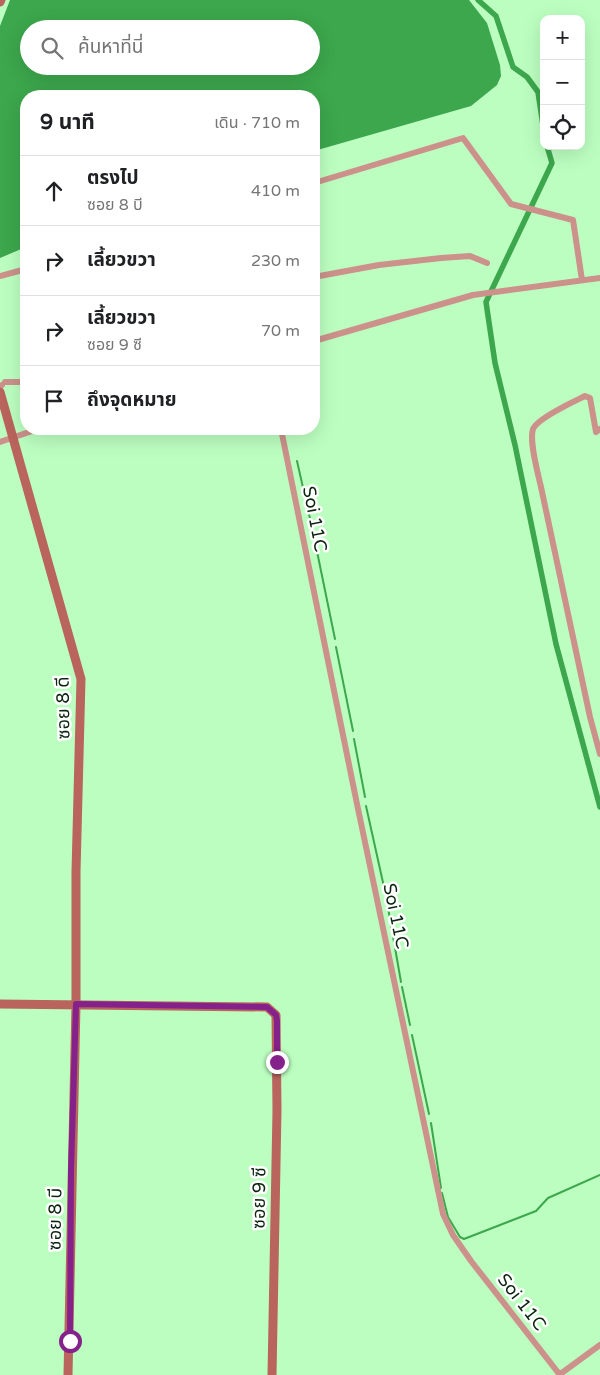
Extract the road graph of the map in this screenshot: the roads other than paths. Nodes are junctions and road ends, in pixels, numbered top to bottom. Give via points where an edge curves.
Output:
1 (320, 181) edge
2 (486, 263) dead end
3 (20, 271) edge
4 (0, 276) edge
5 (320, 277) edge
6 (600, 278) edge
7 (582, 280) junction
8 (320, 339) edge
9 (20, 382) edge
10 (2, 386) edge
11 (600, 429) edge
12 (21, 435) edge
13 (282, 435) edge
14 (13, 438) junction
15 (0, 442) edge
16 (600, 754) edge
17 (0, 1004) edge
18 (76, 1004) junction
19 (600, 1345) edge
20 (68, 1375) edge
21 (272, 1375) edge
22 (560, 1375) edge

1 - 7 street via 463,138 511,204 572,220
2 - 5 street via 470,256 441,258 378,265
3 - 4 street
6 - 7 street
7 - 8 street via 477,294
9 - 10 street
10 - 14 street, ซอย 8 ดี
11 - 16 street via 596,432 590,398 585,396 537,424 533,430 533,450
12 - 14 street
13 - 22 street, Soi 11C via 443,1214 471,1261
14 - 15 street
14 - 18 street, ซอย 8 ดี via 81,679
17 - 18 street
18 - 20 street, ซอย 8 บี
18 - 21 street, ซอย 9 ซี via 267,1007 276,1015
19 - 22 street

